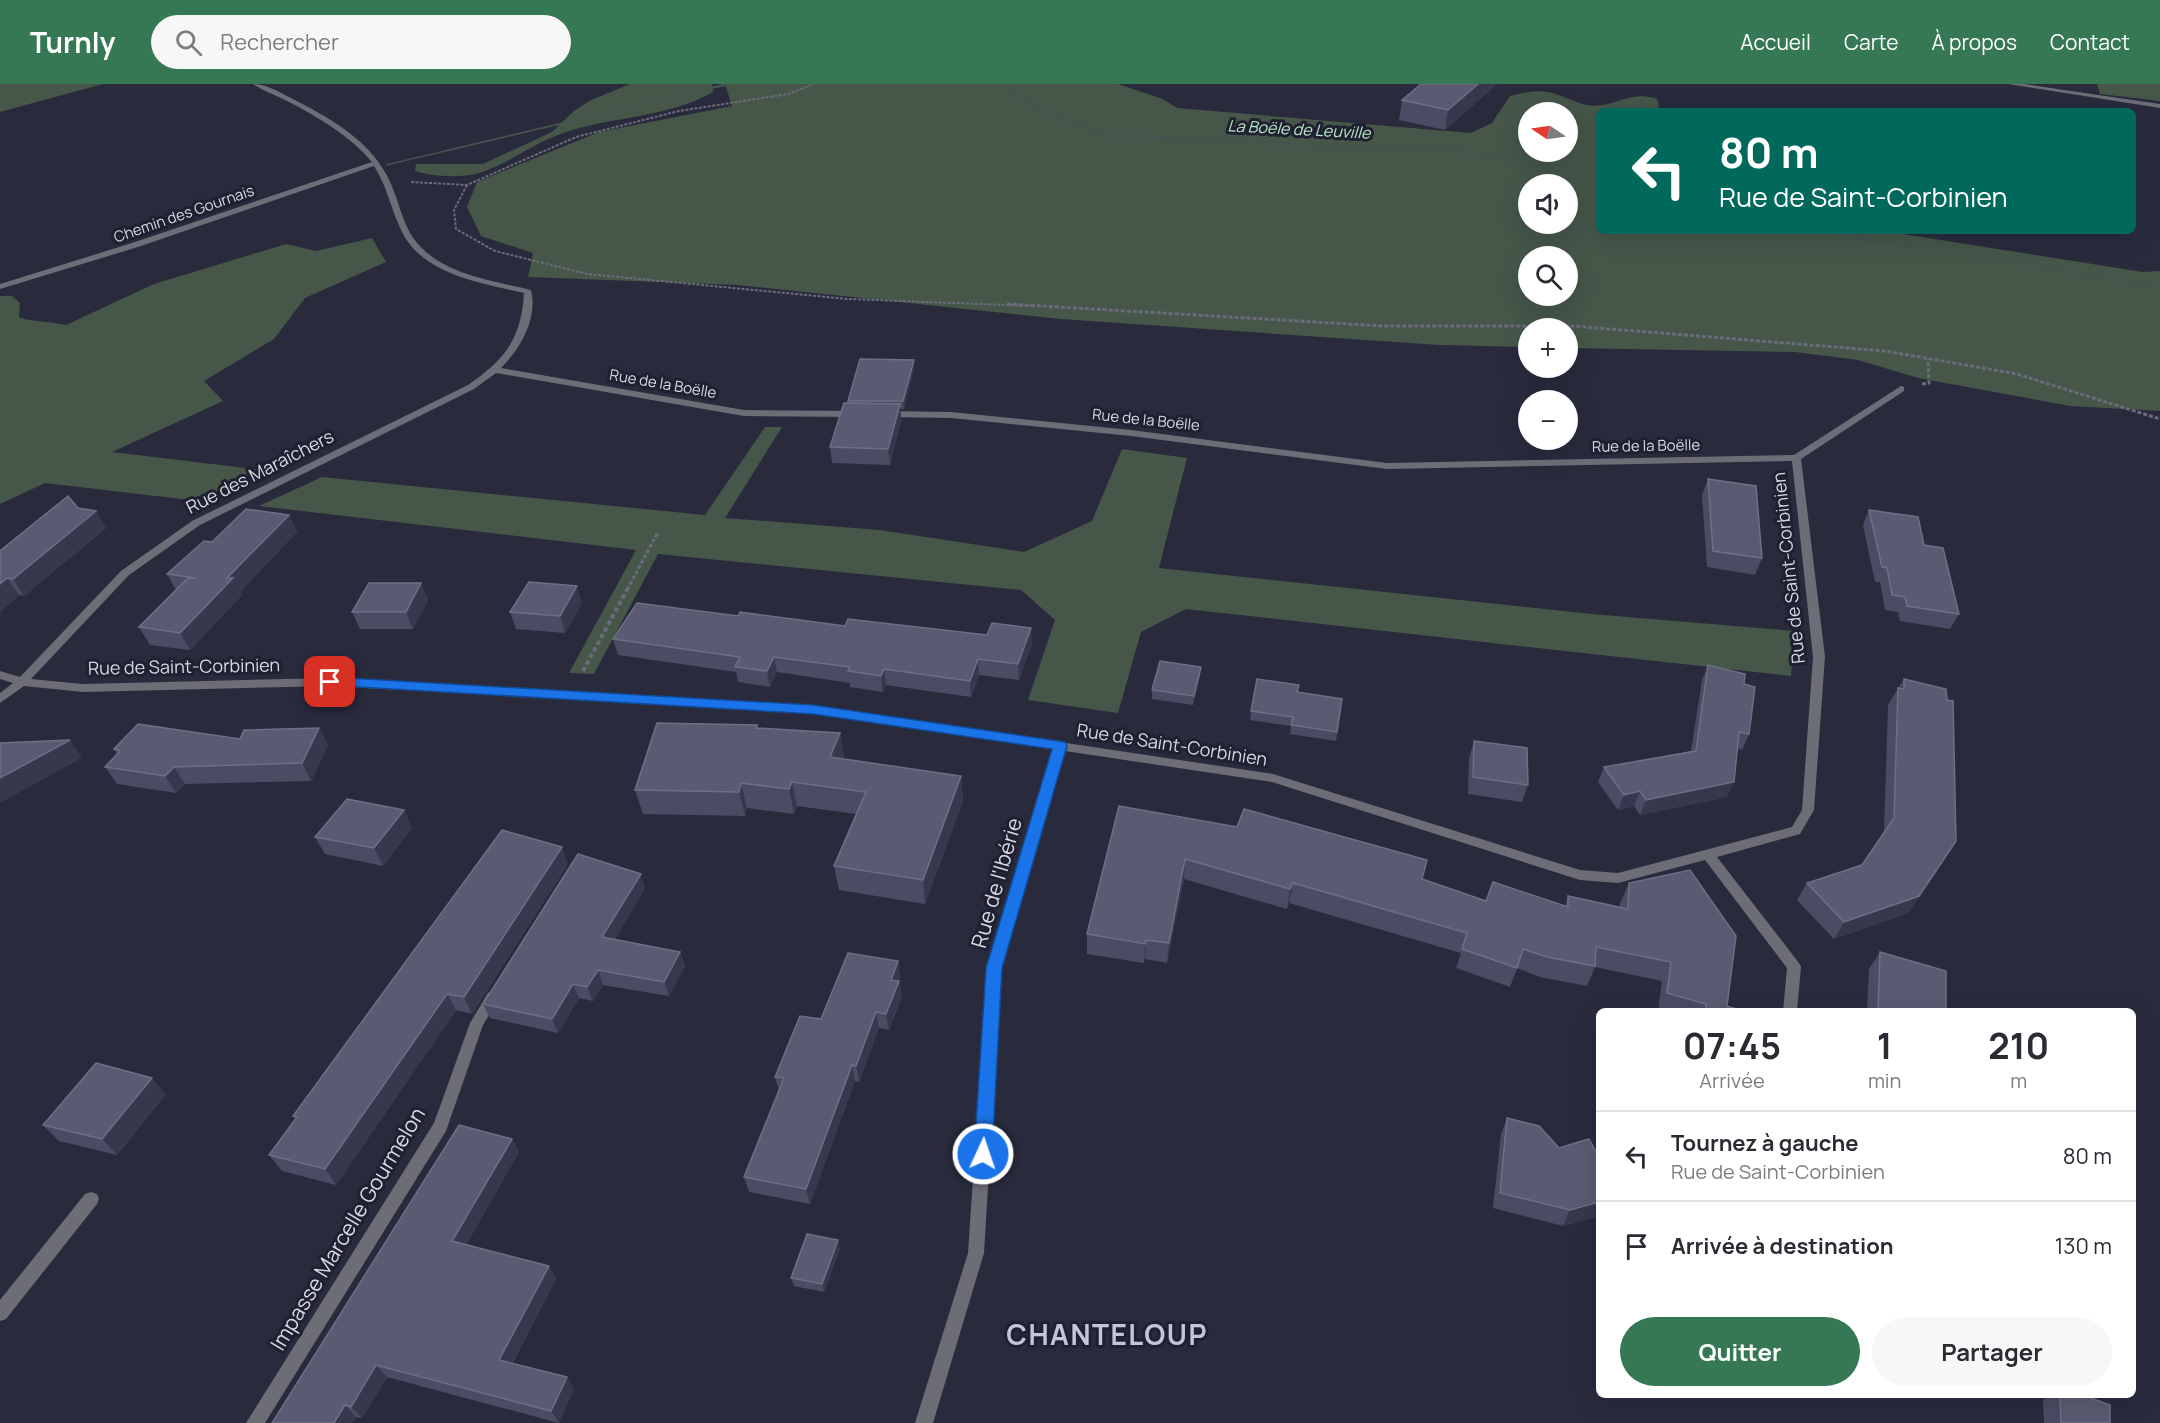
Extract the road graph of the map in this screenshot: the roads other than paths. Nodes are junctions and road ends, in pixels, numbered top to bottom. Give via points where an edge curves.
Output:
1 (256, 84) edge
2 (2011, 84) edge
3 (2160, 106) edge
4 (376, 163) junction
5 (0, 288) edge
6 (496, 370) junction
7 (1901, 389) dead end
8 (1796, 458) junction
9 (0, 675) edge
10 (22, 682) junction
11 (0, 699) edge
12 (1060, 746) junction
13 (1708, 854) junction
14 (502, 984) edge
15 (1790, 1008) edge
16 (91, 1199) dead end
17 (0, 1313) edge
18 (255, 1423) edge
19 (924, 1423) edge

1 - 4 street via 349,137
2 - 3 street
4 - 5 street, Chemin des Gournais
4 - 6 street, Rue des Maraîchers via 407,234 419,249 437,262 474,278 528,292 528,319 517,343
6 - 8 street, Rue de la Boëlle via 744,413 951,414 1387,466
6 - 10 street, Rue des Maraîchers via 460,393 196,523 125,573
7 - 8 street, Rue de Saint-Corbinien
8 - 13 street, Rue de Saint-Corbinien via 1819,657 1808,810 1796,831
9 - 10 street
10 - 11 street, Rue des Maraîchers
10 - 12 street, Rue de Saint-Corbinien via 107,688 330,682 813,709
12 - 13 street, Rue de Saint-Corbinien via 1273,778 1580,875 1618,878
12 - 19 street, Rue de l'Ibérie via 994,968 976,1253
13 - 15 street via 1794,967
14 - 18 street, Impasse Marcelle Gourmelon via 477,1023 441,1126
16 - 17 street

